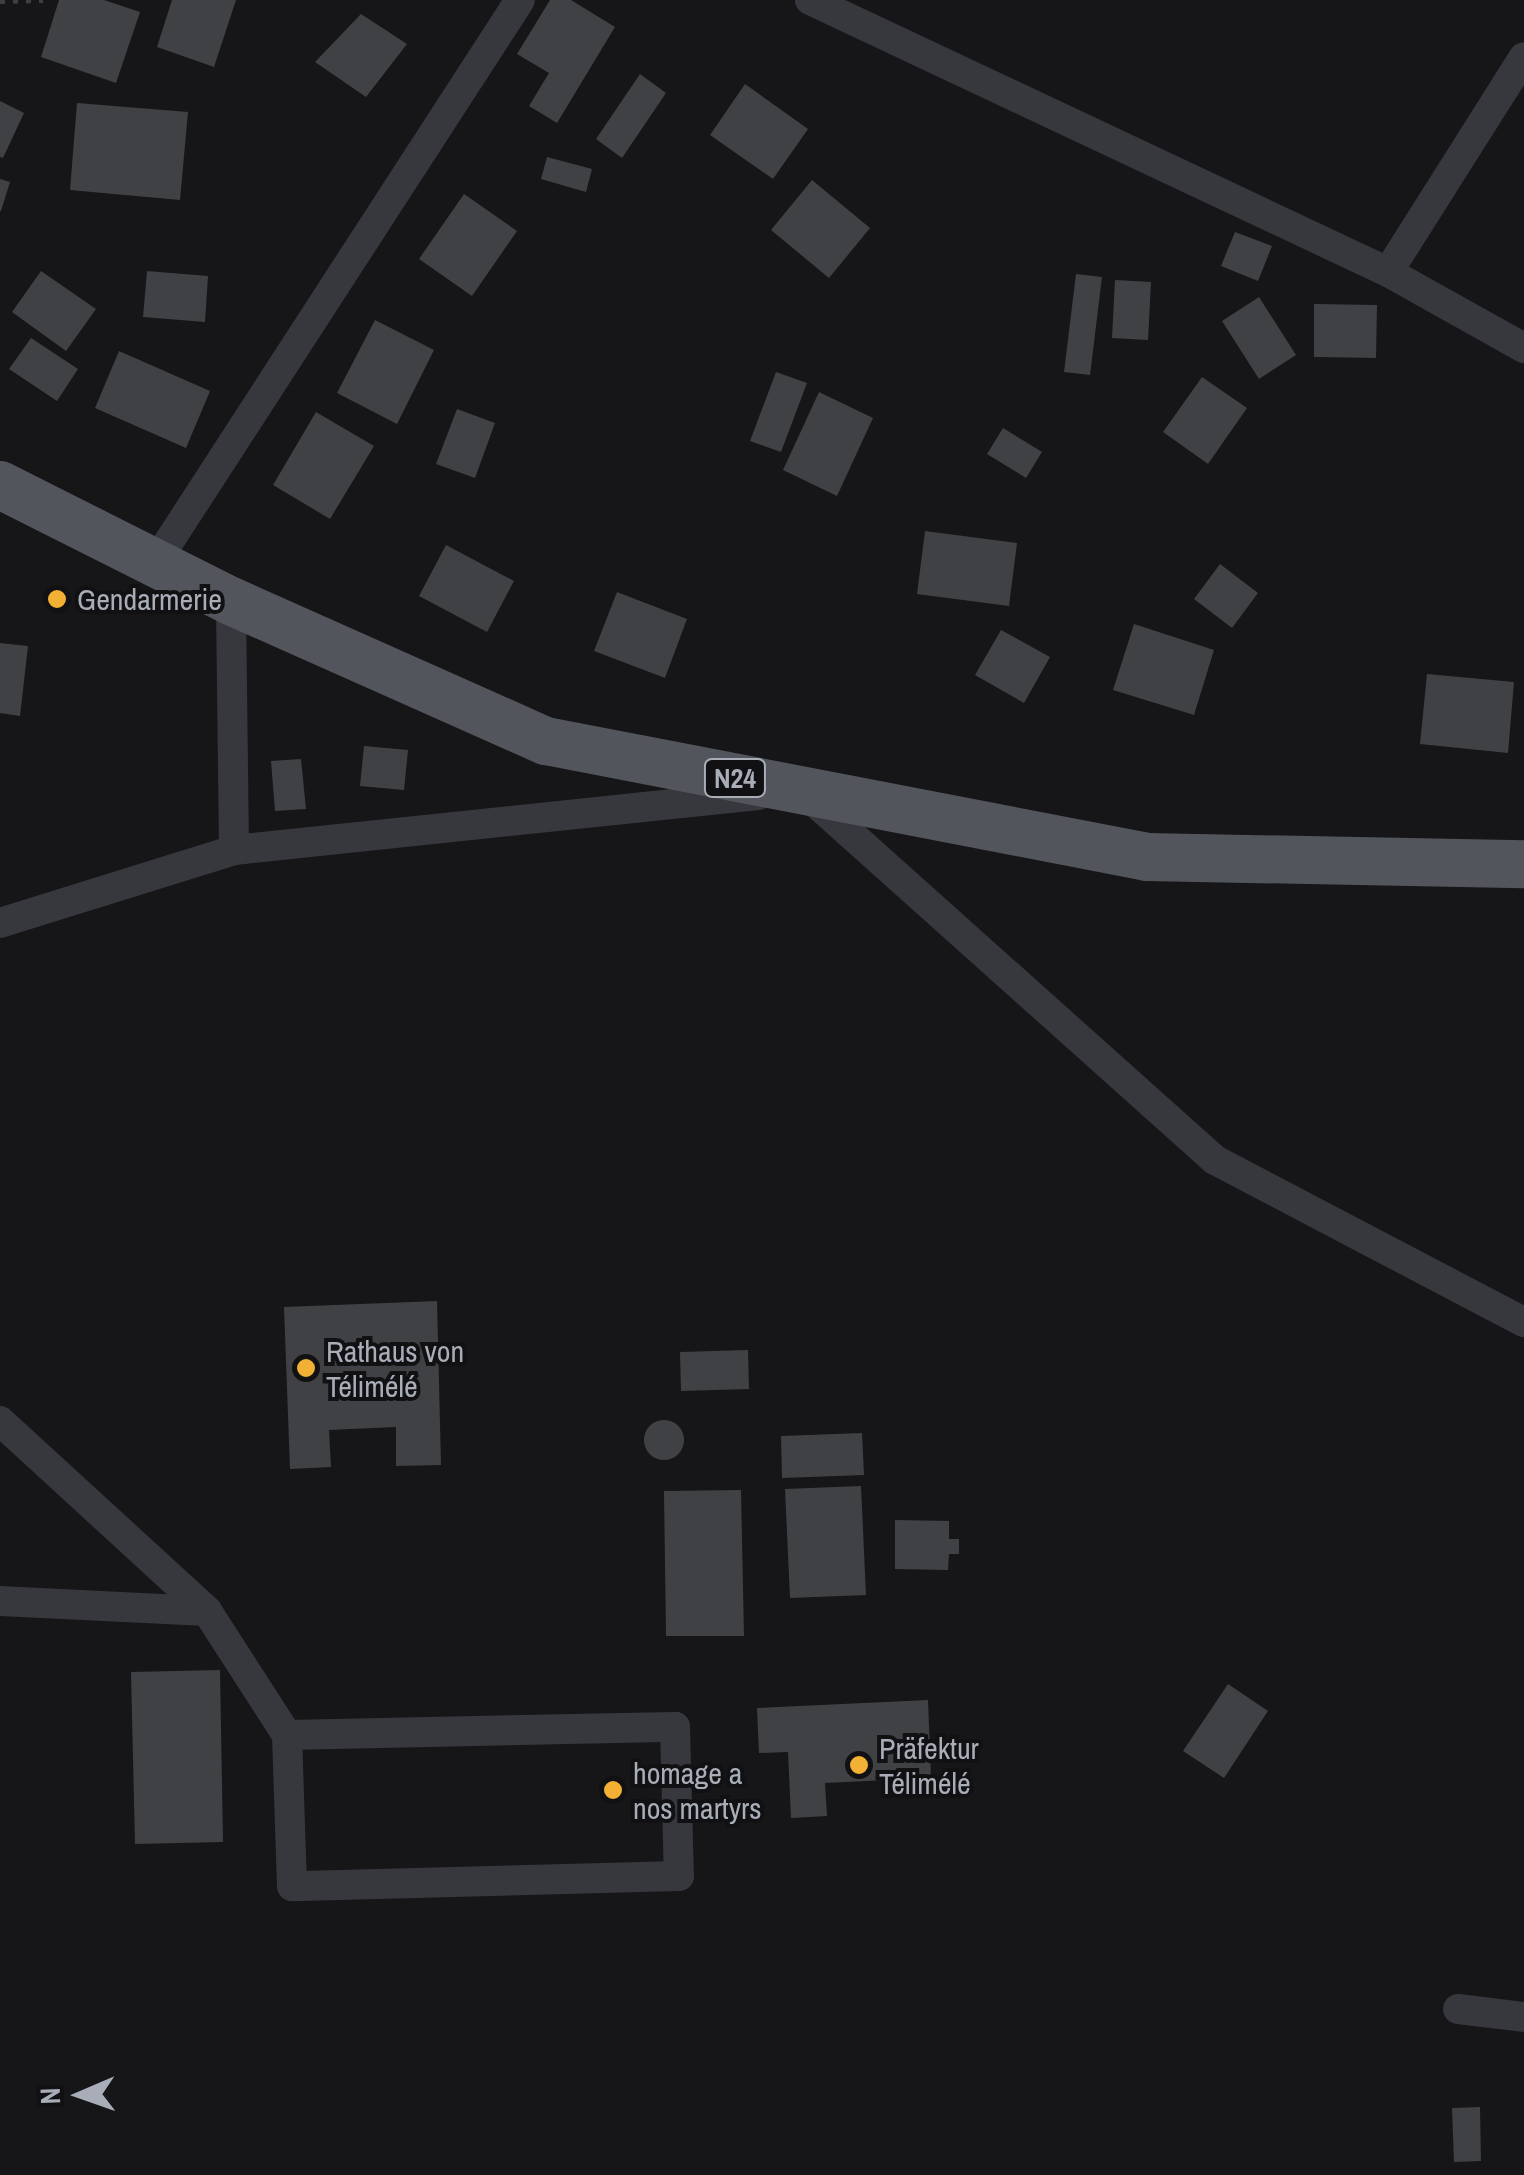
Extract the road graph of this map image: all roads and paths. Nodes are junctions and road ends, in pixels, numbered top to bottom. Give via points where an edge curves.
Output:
1 (44, 0) edge
2 (520, 0) edge
3 (810, 0) edge
4 (0, 1) edge
5 (1524, 56) edge
6 (1388, 272) junction
7 (1524, 348) edge
8 (0, 485) edge
9 (157, 560) junction
10 (231, 601) junction
11 (802, 790) junction
12 (234, 850) junction
13 (1524, 864) edge
14 (0, 922) edge
15 (1524, 1322) edge
16 (0, 1421) edge
17 (0, 1601) edge
18 (207, 1611) junction
19 (287, 1735) junction
20 (1458, 2009) dead end
21 (1524, 2017) edge

1 - 4 path
2 - 9 street
3 - 6 street
5 - 6 street
6 - 7 street
8 - 9 main road, N24
9 - 10 main road, N24
10 - 11 main road, N24 via 546,741
10 - 12 street
11 - 12 street
11 - 13 main road, N24 via 1147,856
11 - 15 street via 1215,1160
12 - 14 street
16 - 18 street
17 - 18 street
18 - 19 street
19 - 19 street via 675,1728 679,1876 292,1886
20 - 21 street

